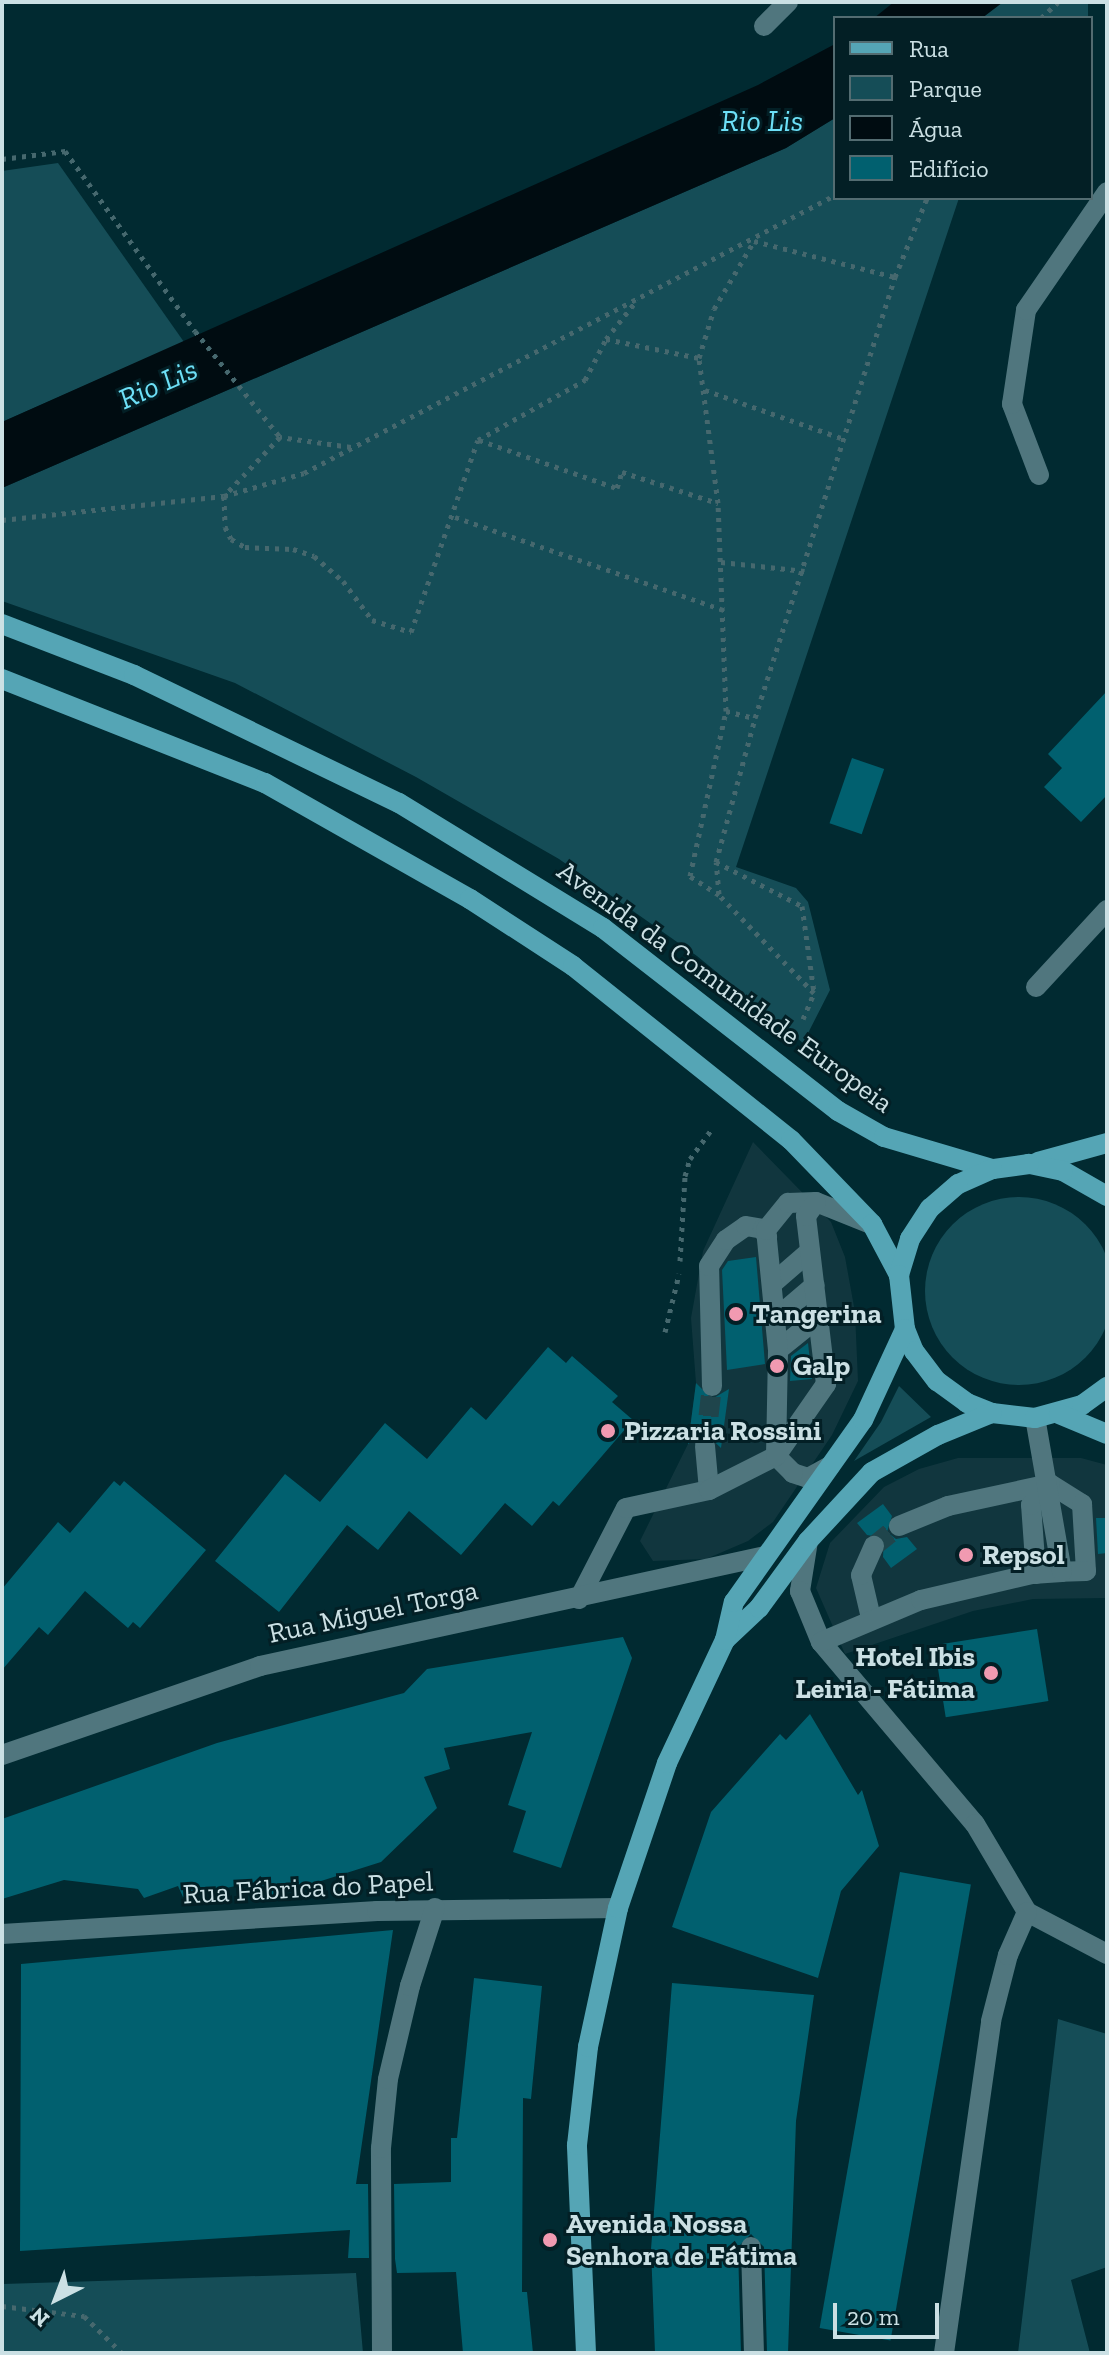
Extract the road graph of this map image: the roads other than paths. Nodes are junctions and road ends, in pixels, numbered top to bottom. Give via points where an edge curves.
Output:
1 (788, 2) edge
2 (764, 26) dead end
3 (1107, 192) edge
4 (1039, 475) dead end
5 (2, 624) edge
6 (2, 679) edge
7 (1107, 910) edge
8 (1036, 987) dead end
9 (1107, 1143) edge
10 (1029, 1164) junction
11 (992, 1169) junction
12 (1107, 1196) edge
13 (816, 1202) junction
14 (872, 1224) junction
15 (767, 1237) junction
16 (810, 1251) junction
17 (899, 1275) junction
18 (772, 1284) junction
19 (815, 1285) junction
20 (819, 1317) junction
21 (775, 1319) junction
22 (905, 1329) junction
23 (778, 1350) junction
24 (712, 1386) tunnel mouth
25 (1107, 1387) edge
26 (992, 1413) junction
27 (1059, 1414) junction
28 (1035, 1418) junction
29 (1107, 1434) edge
30 (705, 1446) tunnel mouth
31 (776, 1456) junction
32 (830, 1466) junction
33 (1050, 1484) junction
34 (709, 1490) junction
35 (899, 1526) tunnel mouth
36 (808, 1541) junction
37 (874, 1546) tunnel mouth
38 (765, 1556) junction
39 (1062, 1572) junction
40 (1036, 1574) junction
41 (579, 1599) junction
42 (871, 1618) junction
43 (725, 1640) junction
44 (821, 1642) junction
45 (2, 1755) edge
46 (435, 1908) junction
47 (618, 1908) junction
48 (1027, 1912) junction
49 (2, 1934) edge
50 (1107, 1954) edge
51 (751, 2247) dead end
52 (382, 2353) edge
53 (586, 2353) edge
54 (754, 2353) edge
55 (944, 2353) edge

1 - 2 street
3 - 4 street via 1026,310 1012,404
5 - 11 main road, Avenida da Comunidade Europeia via 134,675 399,803 603,928 838,1111 884,1137
6 - 14 main road via 265,783 470,899 656,1028 791,1140
7 - 8 street
9 - 10 main road
10 - 11 main road
10 - 12 main road via 1063,1171
11 - 17 main road via 958,1184 930,1208 910,1239
13 - 14 street
13 - 15 street via 779,1208
13 - 16 street via 806,1216
14 - 17 main road
15 - 18 street
15 - 24 street via 763,1229 746,1226 726,1240 709,1266
16 - 18 street
16 - 19 street
17 - 22 main road
18 - 21 street
19 - 20 street
19 - 21 street
20 - 23 street
20 - 31 street via 826,1384
21 - 23 street
22 - 26 main road via 937,1381
22 - 32 main road via 873,1401
23 - 31 street
25 - 27 main road
26 - 28 main road
26 - 36 main road via 938,1435 872,1472
27 - 28 main road
27 - 29 main road
28 - 33 street
30 - 34 street
31 - 32 street via 793,1473 808,1478
31 - 34 street
32 - 38 main road
33 - 35 street via 948,1506
33 - 39 street
33 - 39 street via 1082,1504 1086,1571
33 - 40 street via 1031,1505
34 - 41 street via 626,1508
36 - 43 main road via 759,1608
36 - 44 street via 800,1591
37 - 42 street via 861,1575
38 - 41 street, Rua Miguel Torga
38 - 43 main road via 734,1602
39 - 40 street
40 - 42 street via 921,1600
41 - 45 street, Rua Miguel Torga via 377,1637 260,1666
42 - 44 street
43 - 47 main road via 667,1763
44 - 48 street via 975,1824
46 - 47 street, Rua Fábrica do Papel
46 - 49 street, Rua Fábrica do Papel
46 - 52 street via 388,2079 381,2148
47 - 53 main road via 588,2047 577,2145
48 - 50 street
48 - 55 street via 1008,1955 991,2021
51 - 54 street

